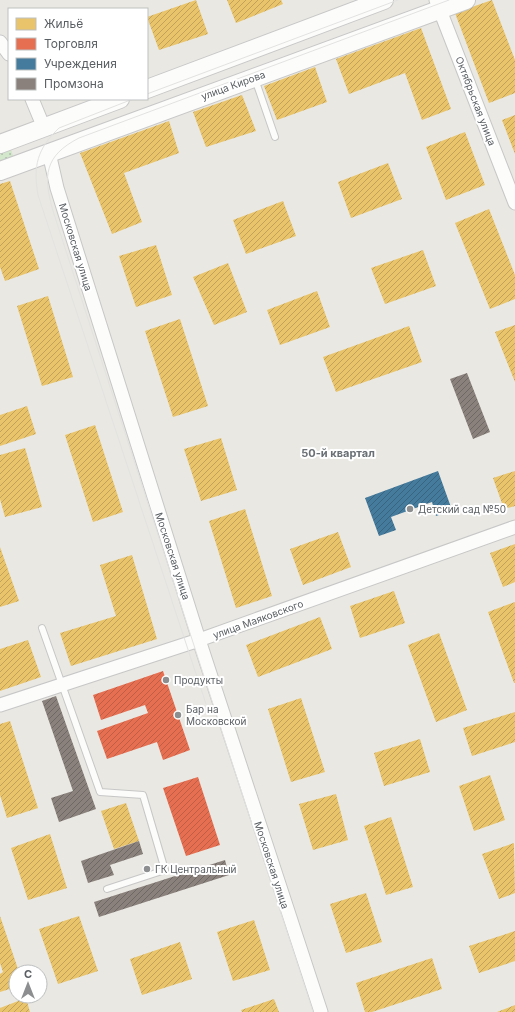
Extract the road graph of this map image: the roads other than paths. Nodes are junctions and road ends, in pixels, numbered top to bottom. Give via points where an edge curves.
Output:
1 (384, 0) edge
2 (466, 0) edge
3 (438, 5) edge
4 (0, 42) edge
5 (8, 53) edge
6 (254, 78) junction
7 (148, 89) edge
8 (32, 100) edge
9 (117, 100) edge
10 (44, 128) junction
11 (275, 137) dead end
12 (0, 144) edge
13 (48, 154) junction
14 (0, 171) edge
15 (515, 203) edge
16 (515, 527) edge
17 (42, 628) dead end
18 (200, 640) junction
19 (61, 685) junction
20 (0, 705) edge
21 (107, 889) dead end
22 (321, 1012) edge

1 - 7 street
2 - 3 street, улица Кирова
3 - 6 street, улица Кирова
3 - 15 street, Октябрьская улица
4 - 5 street
6 - 11 lane
6 - 13 street, улица Кирова
8 - 10 street, Московская улица
9 - 10 street
10 - 12 street
10 - 13 street, Московская улица
13 - 14 street, улица Кирова
13 - 18 street, Московская улица
16 - 18 street, улица Маяковского
17 - 19 lane
18 - 19 street, улица Маяковского
18 - 22 street, Московская улица
19 - 20 street, улица Маяковского
19 - 21 lane via 100,792 143,795 165,870

